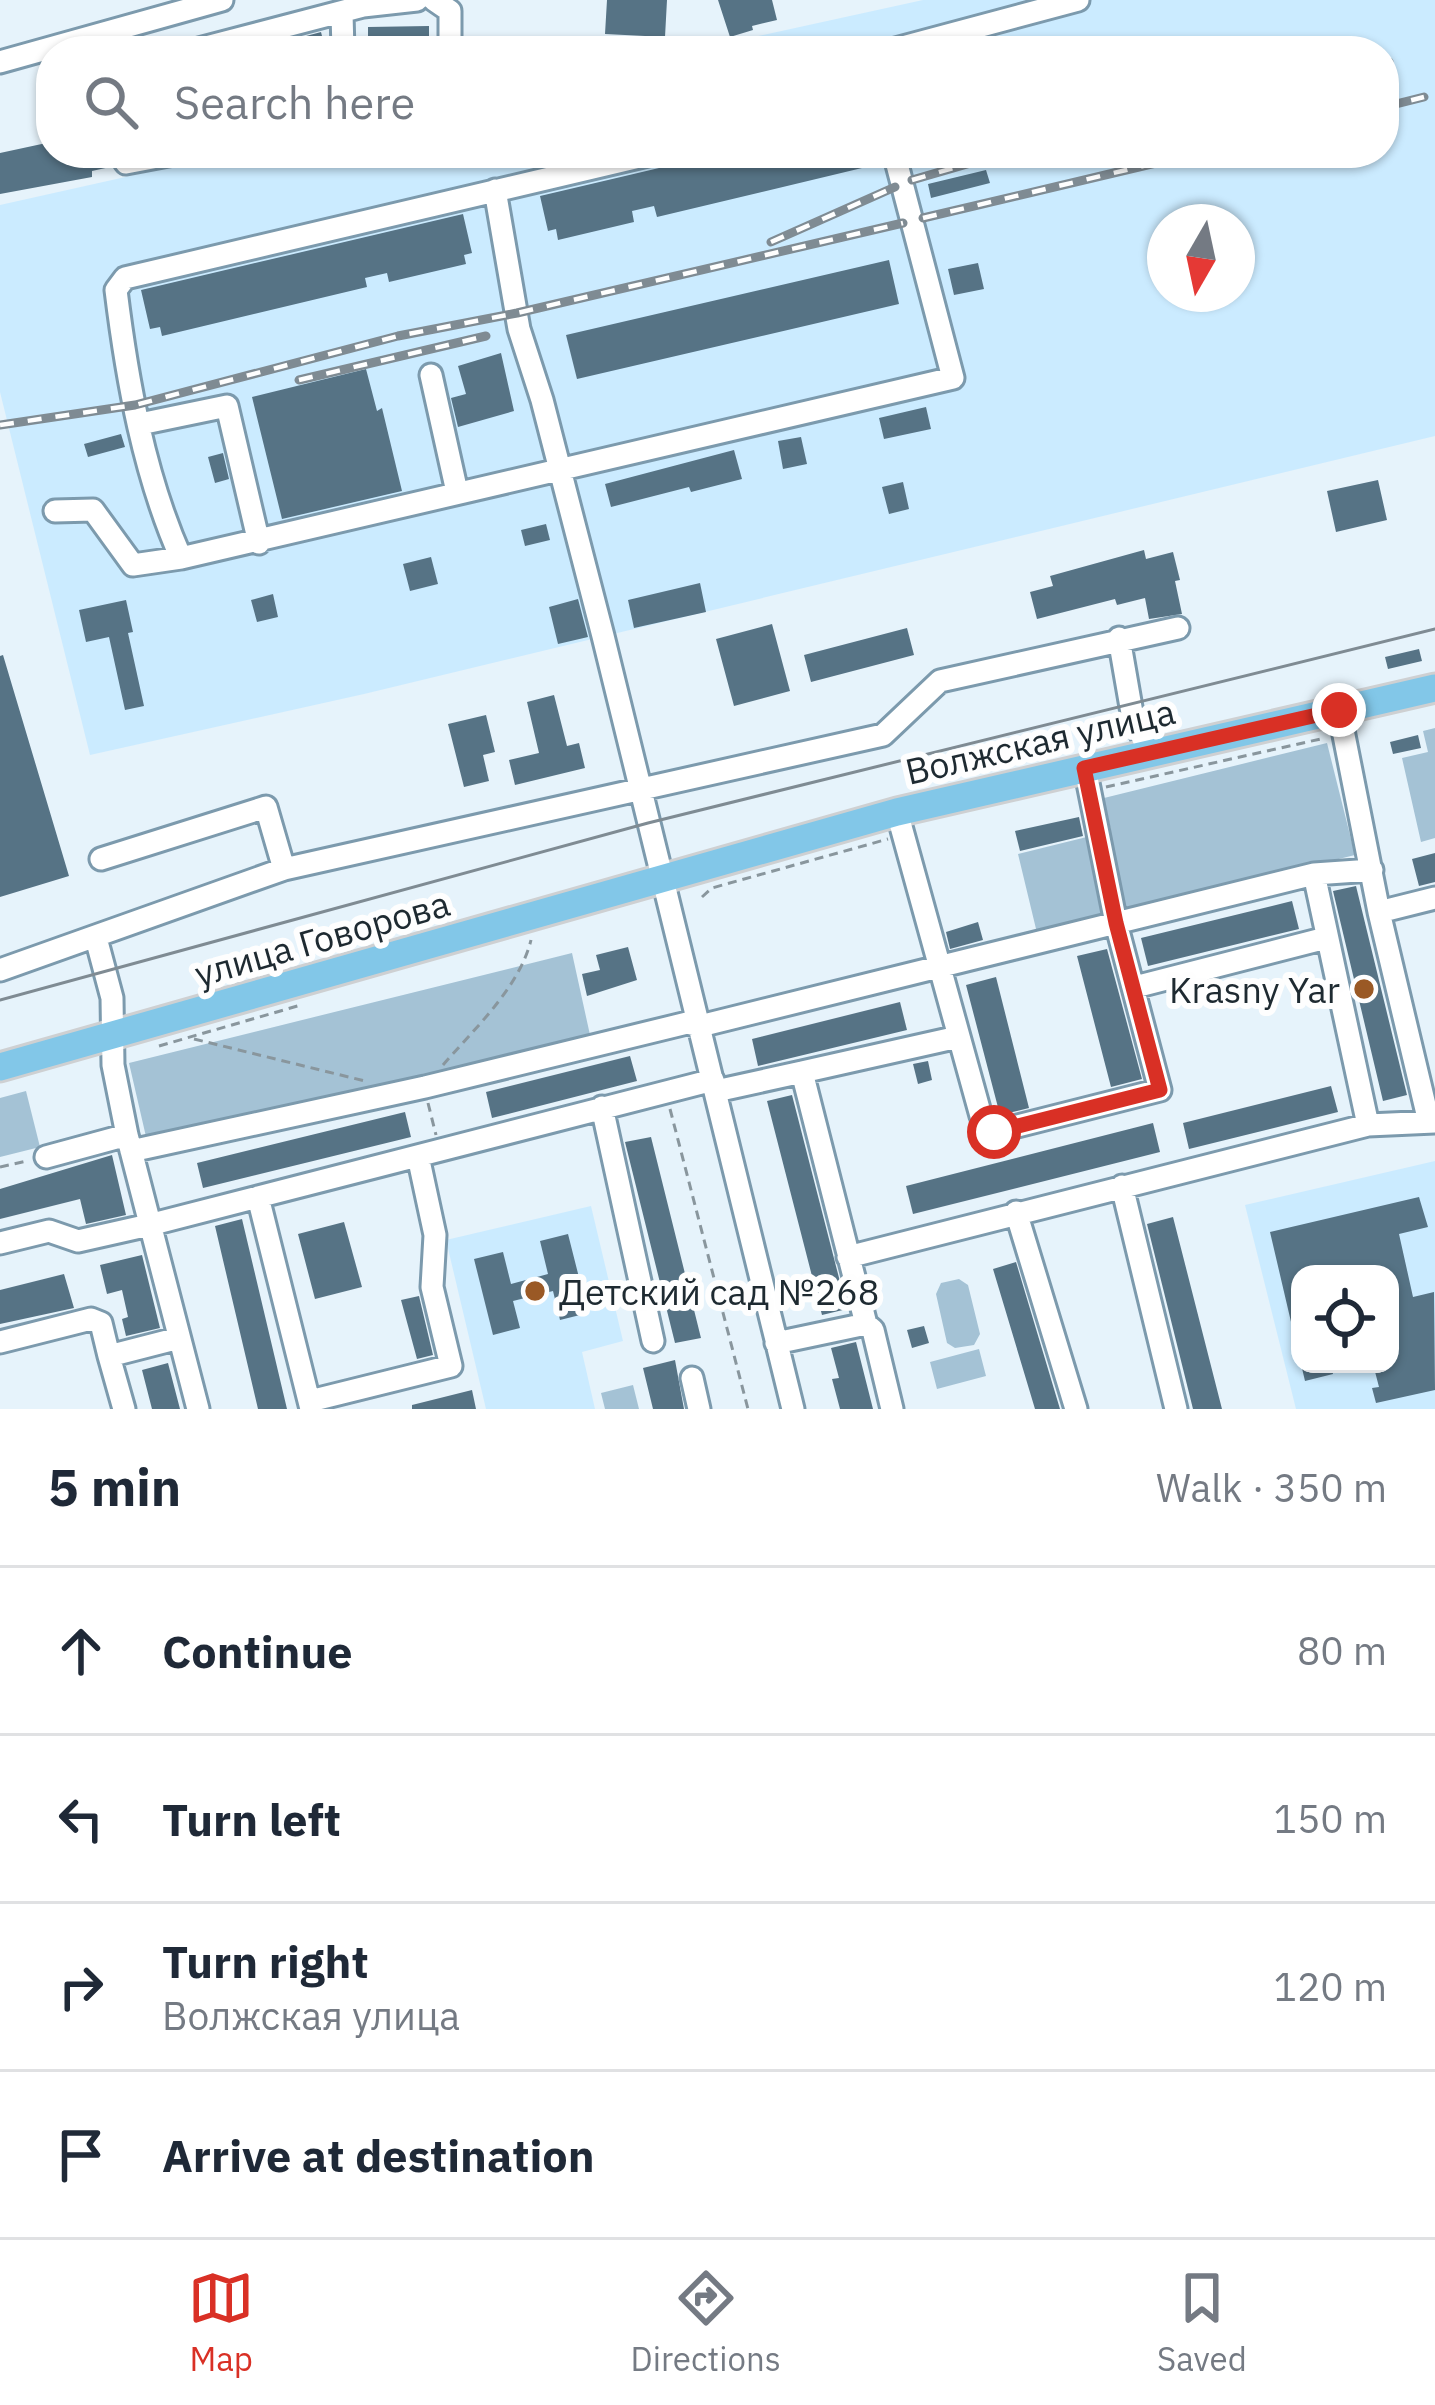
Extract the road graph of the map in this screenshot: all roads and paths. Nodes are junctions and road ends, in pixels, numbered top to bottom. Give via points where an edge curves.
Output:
1 (222, 0) edge
2 (418, 0) edge
3 (434, 0) edge
4 (1078, 0) edge
5 (356, 6) edge
6 (93, 36) edge
7 (261, 36) edge
8 (347, 36) edge
9 (450, 36) edge
10 (944, 36) edge
11 (36, 52) edge
12 (0, 62) edge
13 (591, 168) edge
14 (898, 168) edge
15 (495, 190) junction
16 (431, 375) dead end
17 (140, 424) junction
18 (561, 472) junction
19 (458, 492) junction
20 (55, 512) dead end
21 (259, 543) junction
22 (181, 558) junction
23 (1178, 628) dead end
24 (1118, 638) junction
25 (1435, 688) edge
26 (1341, 722) junction
27 (1148, 753) junction
28 (1086, 780) junction
29 (640, 786) junction
30 (900, 823) junction
31 (101, 859) dead end
32 (284, 869) junction
33 (1372, 870) junction
34 (1314, 874) junction
35 (665, 879) junction
36 (701, 897) dead end
37 (1435, 898) edge
38 (1379, 912) junction
39 (1116, 923) junction
40 (96, 938) junction
41 (1326, 938) junction
42 (531, 940) dead end
43 (940, 967) junction
44 (0, 970) edge
45 (1136, 987) junction
46 (700, 1026) junction
47 (112, 1035) junction
48 (958, 1037) junction
49 (159, 1046) dead end
50 (0, 1067) edge
51 (802, 1072) junction
52 (368, 1082) dead end
53 (714, 1085) junction
54 (424, 1087) junction
55 (666, 1092) junction
56 (602, 1107) junction
57 (1432, 1122) edge
58 (1368, 1125) junction
59 (129, 1143) junction
60 (428, 1152) junction
61 (46, 1156) joint
62 (0, 1167) edge
63 (1122, 1186) junction
64 (258, 1197) junction
65 (1016, 1212) junction
66 (149, 1225) junction
67 (0, 1244) edge
68 (848, 1257) junction
69 (866, 1324) junction
70 (179, 1338) junction
71 (653, 1341) dead end
72 (0, 1342) edge
73 (776, 1343) junction
74 (110, 1356) junction
75 (692, 1378) dead end
76 (310, 1405) edge
77 (124, 1409) edge
78 (198, 1409) edge
79 (699, 1409) edge
80 (748, 1409) edge
81 (793, 1409) edge
82 (892, 1409) edge
83 (1076, 1409) edge
84 (1176, 1409) edge

1 - 6 street
2 - 5 street
3 - 9 street via 450,11
4 - 10 street
5 - 7 street
5 - 8 street
11 - 12 street
13 - 15 street
14 - 18 street via 953,378
15 - 17 street via 125,278 116,290
15 - 18 street via 519,328
16 - 19 street
17 - 21 street via 227,406
17 - 22 street via 161,515
18 - 19 street
18 - 29 street
19 - 21 street
20 - 22 street via 93,510 133,565
21 - 22 street
23 - 24 street
24 - 27 street
24 - 29 street via 940,681 883,734
25 - 26 main road, Волжская улица
26 - 27 main road, Волжская улица
26 - 28 path
26 - 33 street
27 - 28 main road, Волжская улица
28 - 30 main road, Волжская улица
28 - 39 street
29 - 32 street
29 - 35 street
30 - 35 main road, Волжская улица
30 - 36 path
30 - 43 street
31 - 32 street via 266,807
32 - 40 street
33 - 34 street
33 - 38 street
34 - 39 street
34 - 41 street
35 - 46 street
35 - 47 main road, улица Говорова
37 - 38 street
38 - 57 street
39 - 43 street
39 - 45 street
40 - 44 street
40 - 47 street via 112,998
41 - 45 street
41 - 58 street
42 - 54 path via 502,997
43 - 46 street
43 - 48 street
45 - 48 street via 1160,1090 994,1132 981,1116
46 - 53 street
46 - 54 street
47 - 50 main road, улица Говорова
47 - 59 street
48 - 51 street
49 - 52 path via 192,1039
51 - 53 street
51 - 68 street
53 - 55 street
53 - 73 street
54 - 59 street
54 - 60 path
55 - 56 street
55 - 80 path
56 - 60 street
56 - 71 street
57 - 58 street
58 - 63 street
59 - 61 street
59 - 66 street
60 - 64 street
60 - 76 street via 432,1287 452,1366
61 - 62 path
63 - 65 street
63 - 84 street
64 - 66 street
64 - 76 street
65 - 68 street
65 - 83 street
66 - 67 street via 78,1241 49,1231
66 - 70 street
68 - 69 street
69 - 73 street
69 - 82 street
70 - 74 street
70 - 78 street
72 - 74 street via 91,1318
73 - 81 street
74 - 77 street
75 - 79 street

